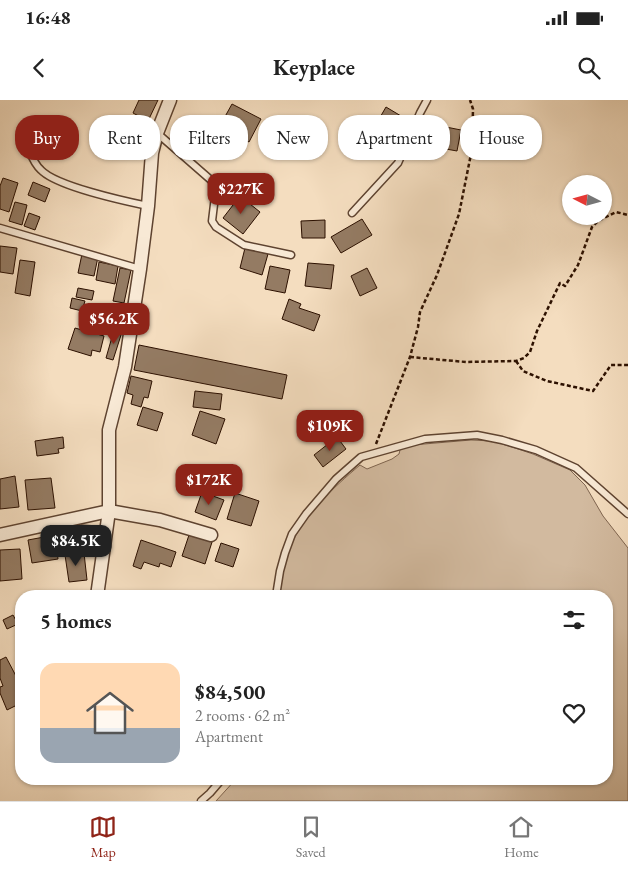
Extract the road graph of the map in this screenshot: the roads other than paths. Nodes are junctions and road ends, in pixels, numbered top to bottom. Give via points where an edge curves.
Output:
1 (170, 100) edge
2 (427, 100) edge
3 (160, 125) edge
4 (160, 136) edge
5 (34, 160) edge
6 (151, 160) edge
7 (148, 206) junction
8 (352, 213) dead end
9 (0, 228) edge
10 (291, 255) dead end
11 (140, 268) junction
12 (109, 510) junction
13 (628, 514) edge
14 (0, 535) edge
15 (211, 535) dead end
16 (98, 590) edge
17 (277, 590) edge
18 (217, 785) edge
19 (202, 801) edge

1 - 3 street
2 - 8 lane via 398,163
4 - 10 lane via 212,181 216,188 212,220 216,227 244,245
5 - 7 lane via 48,176
6 - 7 street
7 - 11 street
9 - 11 lane
11 - 12 street via 125,367 109,430
12 - 14 street
12 - 15 street
12 - 16 street
13 - 17 lane via 576,468 536,450 477,435 425,439 361,457 336,479 292,534
18 - 19 lane

